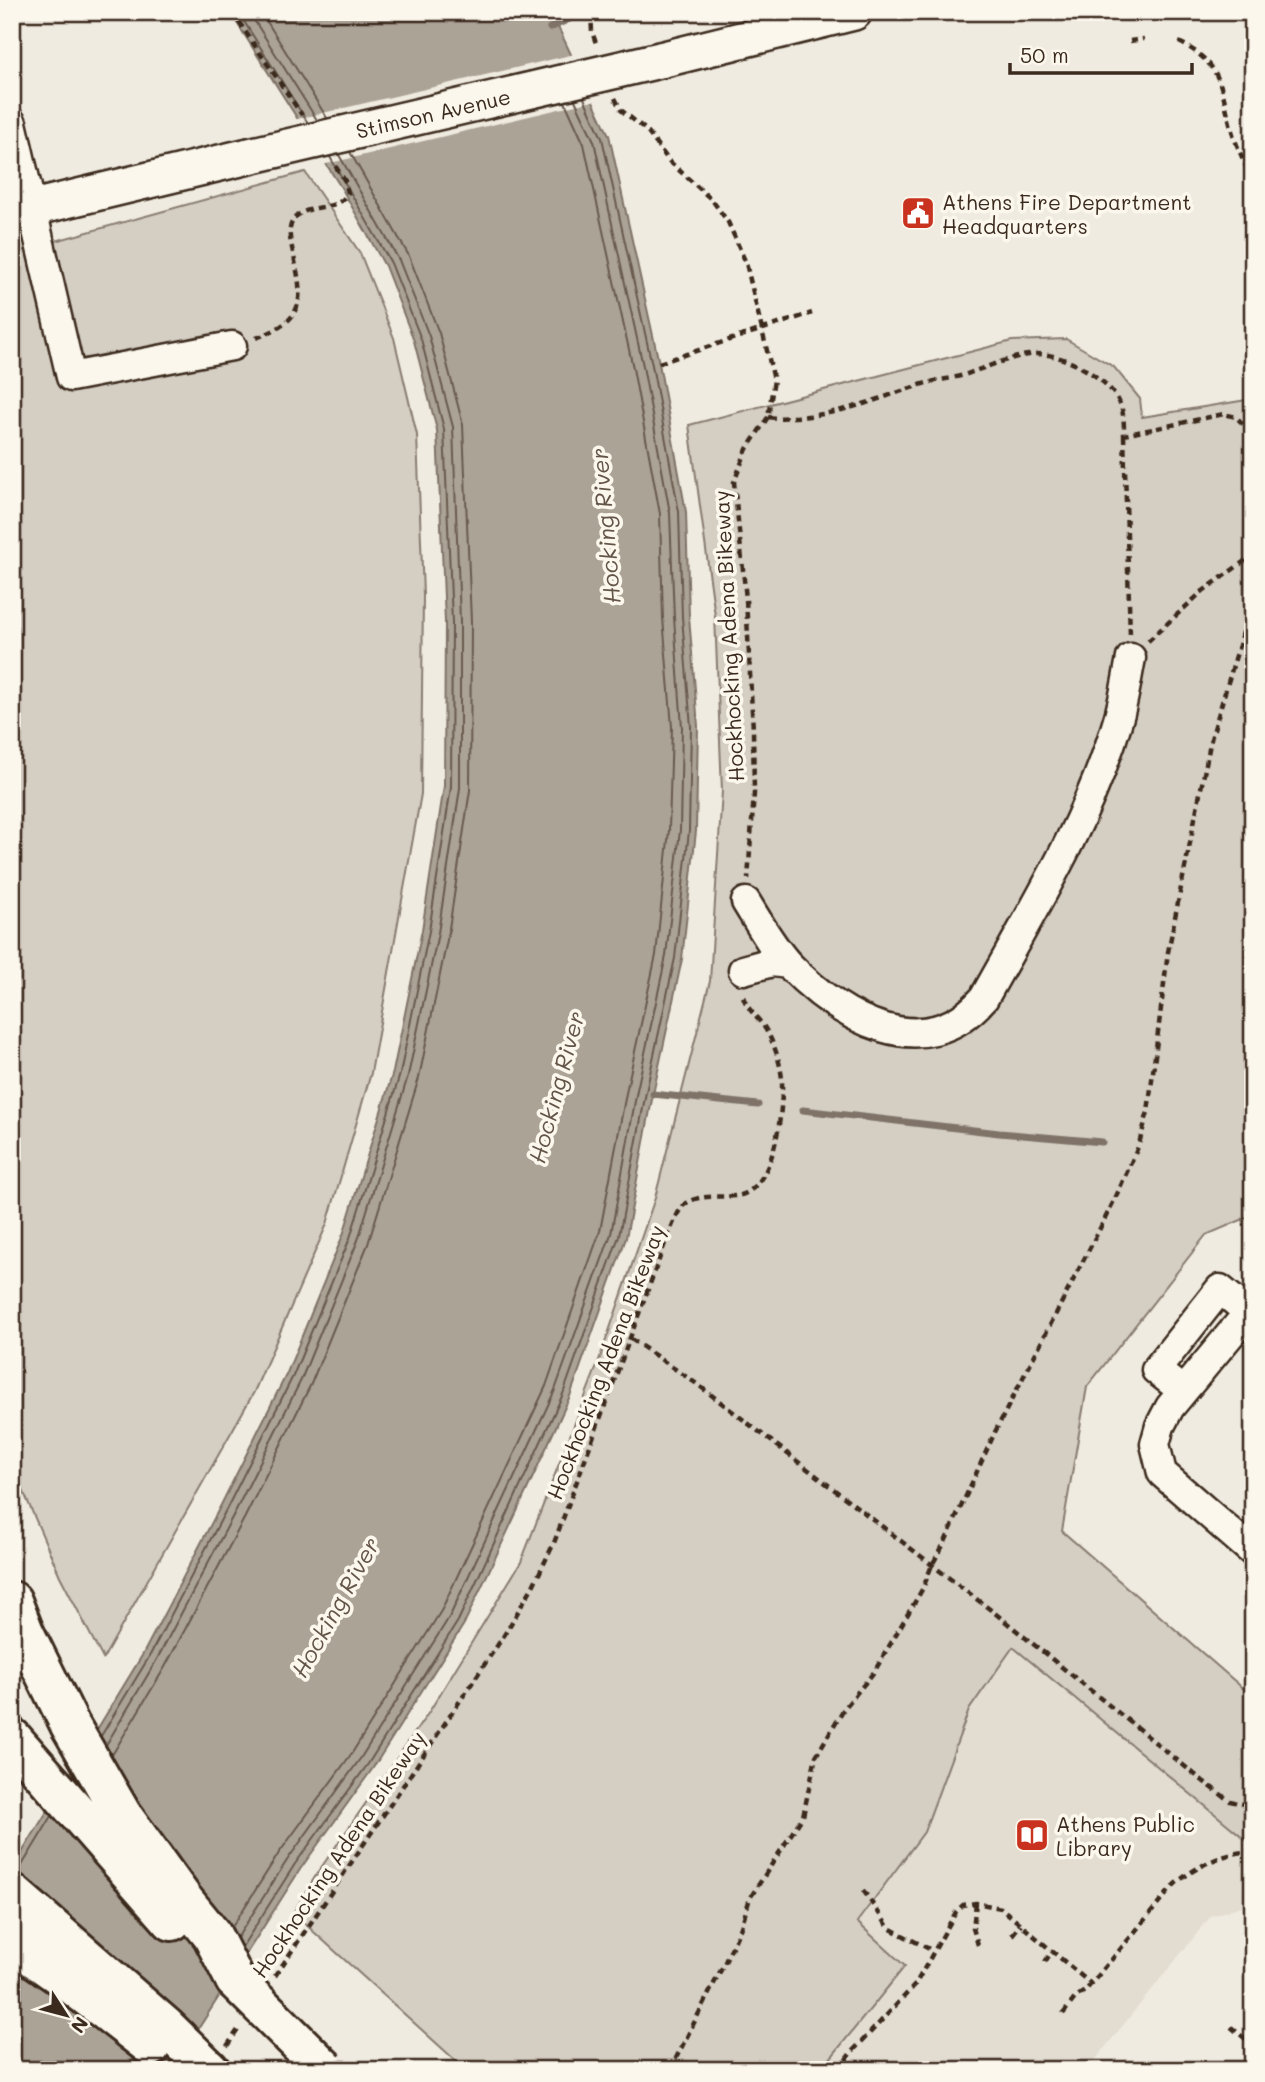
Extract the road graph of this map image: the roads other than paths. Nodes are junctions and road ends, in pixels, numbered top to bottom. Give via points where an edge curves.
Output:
1 (854, 12) edge
2 (12, 123) edge
3 (22, 211) edge
4 (232, 346) road end
5 (1131, 657) road end
6 (746, 902) road end
7 (788, 964) junction
8 (743, 970) road end
9 (1251, 1310) edge
10 (1253, 1552) edge
11 (18, 1616) edge
12 (12, 1738) edge
13 (12, 1894) edge
14 (12, 1942) edge
15 (235, 1980) junction
16 (217, 2060) edge
17 (183, 2070) edge
18 (326, 2070) edge

1 - 3 main road, Stimson Avenue, bridge
2 - 3 street
3 - 4 street via 71,377
5 - 7 street via 1119,718 1095,786 1063,855 984,998 971,1013 928,1032 895,1031 863,1021
6 - 7 street
7 - 8 street via 772,962
9 - 10 street via 1170,1407 1155,1444 1162,1473
11 - 15 highway via 70,1725 122,1815 212,1935
12 - 15 highway via 167,1917
13 - 16 highway via 165,2026
14 - 17 highway
15 - 18 highway, bridge

